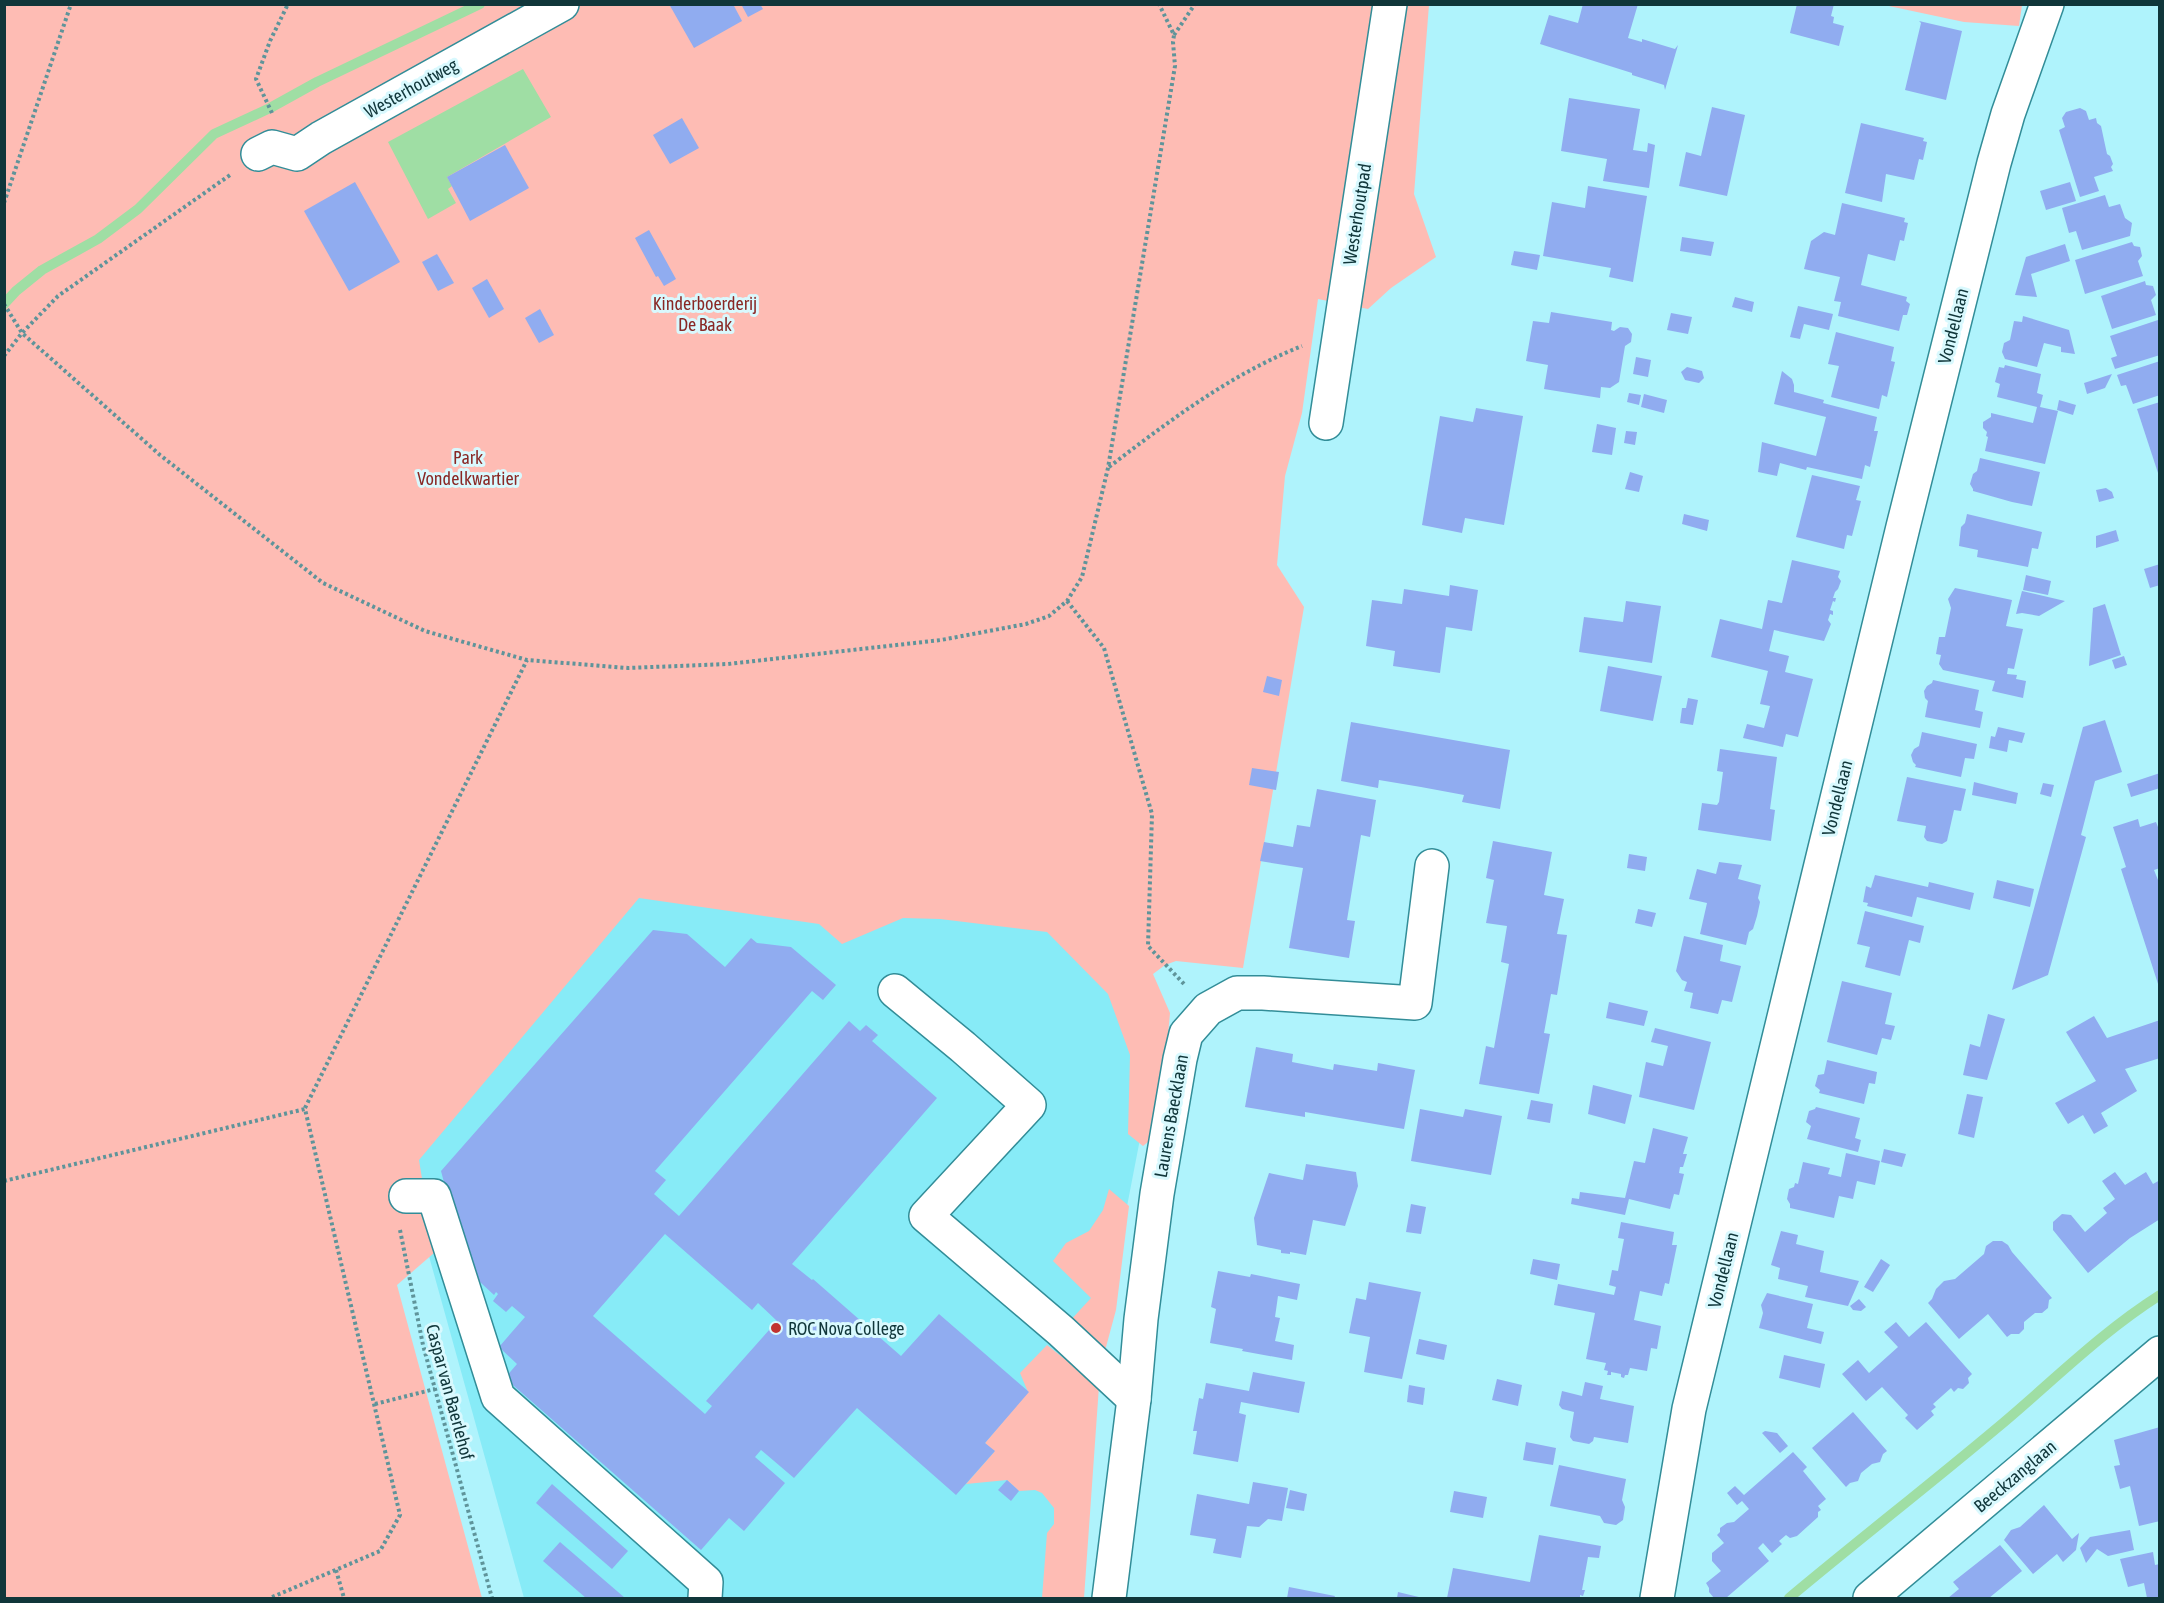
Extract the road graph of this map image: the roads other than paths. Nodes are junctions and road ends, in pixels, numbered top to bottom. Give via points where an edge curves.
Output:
1 (562, 4) edge
2 (1390, 4) edge
3 (2047, 4) edge
4 (265, 151) road end
5 (1326, 423) dead end
6 (1432, 866) dead end
7 (895, 991) dead end
8 (406, 1196) road end
9 (2160, 1353) edge
10 (1134, 1399) junction
11 (705, 1599) edge
12 (1109, 1599) edge
13 (1657, 1599) edge
14 (1870, 1599) edge

1 - 4 street, Westerhoutweg via 297,154
2 - 5 street, Westerhoutpad
3 - 13 street, Vondellaan via 1994,163 1895,561 1689,1409
6 - 10 street, Laurens Baecklaan via 1415,1003 1238,993 1208,1010 1186,1034 1157,1194
7 - 10 street via 1029,1106 926,1216
8 - 11 street via 434,1196 498,1397 706,1582
9 - 14 street, Beeckzanglaan
10 - 12 street, Laurens Baecklaan

